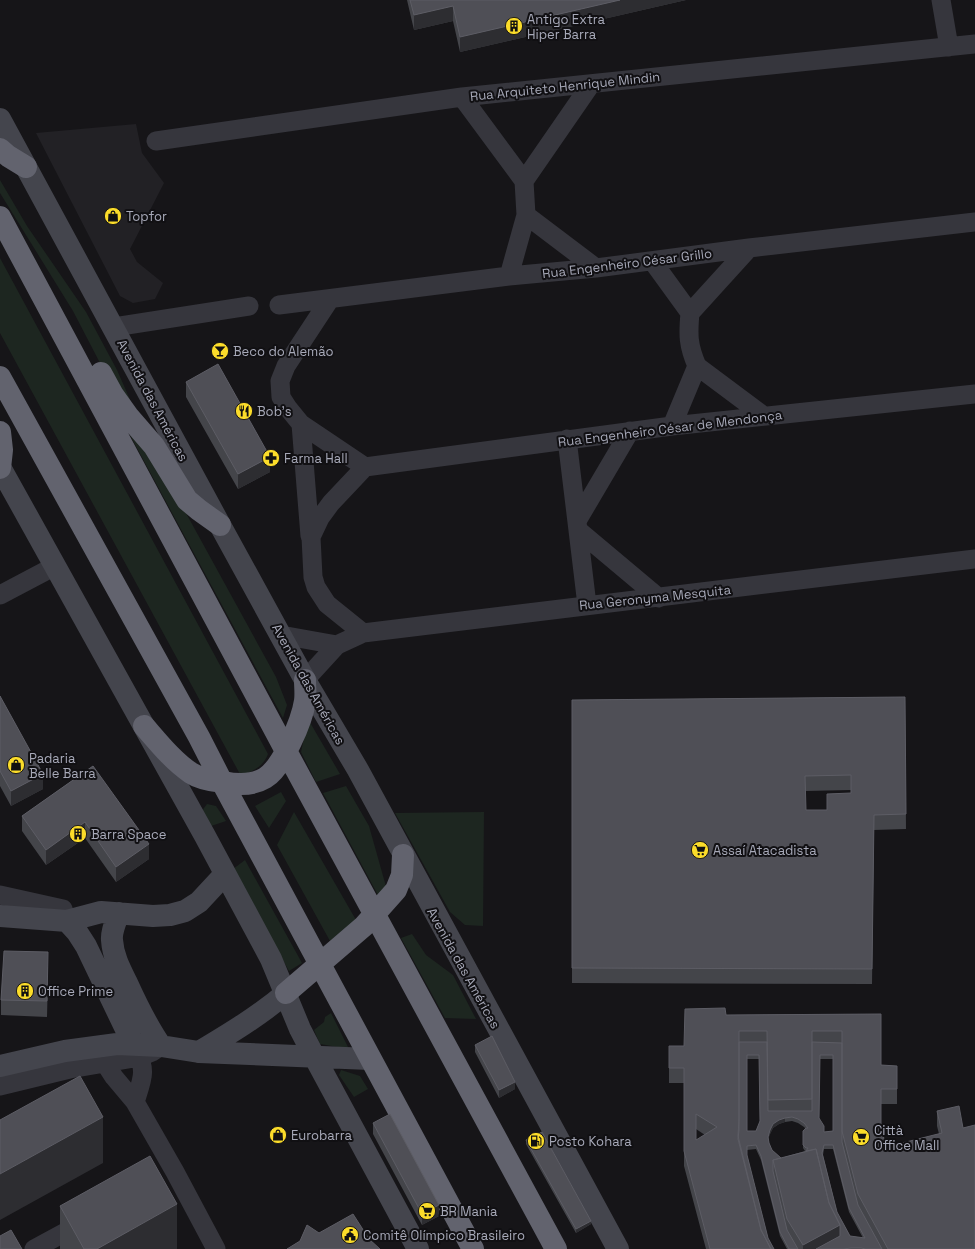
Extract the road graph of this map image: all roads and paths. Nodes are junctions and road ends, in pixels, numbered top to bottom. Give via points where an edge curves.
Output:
1 (941, 0) edge
2 (975, 44) edge
3 (949, 47) junction
4 (591, 84) junction
5 (462, 97) junction
6 (0, 119) edge
7 (156, 141) dead end
8 (0, 149) edge
9 (26, 167) junction
10 (524, 181) junction
11 (526, 215) junction
12 (0, 217) edge
13 (975, 222) edge
14 (749, 248) junction
15 (653, 262) junction
16 (596, 268) junction
17 (509, 276) junction
18 (38, 285) junction
19 (330, 299) junction
20 (279, 305) dead end
21 (249, 306) dead end
22 (690, 313) junction
23 (114, 327) junction
24 (697, 366) junction
25 (0, 377) edge
26 (975, 394) edge
27 (764, 416) junction
28 (301, 424) junction
29 (672, 426) junction
30 (630, 431) junction
31 (0, 432) edge
32 (567, 440) junction
33 (0, 467) edge
34 (365, 467) junction
35 (220, 525) junction
36 (578, 525) junction
37 (310, 537) junction
38 (975, 559) edge
39 (55, 566) junction
40 (0, 595) edge
41 (659, 598) junction
42 (587, 605) junction
43 (363, 633) junction
44 (282, 636) junction
45 (337, 645) junction
46 (305, 680) junction
47 (144, 726) junction
48 (286, 751) junction
49 (222, 782) junction
50 (403, 855) junction
51 (225, 874) junction
52 (0, 895) edge
53 (119, 913) junction
54 (375, 915) junction
55 (0, 916) edge
56 (67, 920) junction
57 (320, 965) junction
58 (286, 993) junction
59 (161, 1046) junction
60 (137, 1050) junction
61 (199, 1052) junction
62 (100, 1054) junction
63 (314, 1056) junction
64 (370, 1059) junction
65 (0, 1066) edge
66 (0, 1086) edge
67 (135, 1102) junction
68 (96, 1216) edge
69 (34, 1249) edge
70 (216, 1249) edge
71 (418, 1249) edge
72 (473, 1249) edge
73 (556, 1249) edge
74 (618, 1249) edge

1 - 3 street
2 - 3 street, Rua Arquiteto Henrique Mindin
3 - 4 street, Rua Arquiteto Henrique Mindin
4 - 5 street, Rua Arquiteto Henrique Mindin
4 - 10 street
5 - 7 street, Rua Arquiteto Henrique Mindin
5 - 10 street
6 - 9 main road, Avenida das Américas
8 - 9 highway
9 - 23 main road, Avenida das Américas
10 - 11 street
11 - 16 street
11 - 17 street
12 - 18 highway
13 - 14 street, Rua Engenheiro César Grillo
14 - 15 street, Rua Engenheiro César Grillo
14 - 22 street
15 - 16 street, Rua Engenheiro César Grillo
15 - 22 street
16 - 17 street, Rua Engenheiro César Grillo
17 - 19 street, Rua Engenheiro César Grillo
18 - 35 highway via 65,309 114,396 154,446 187,500
18 - 48 highway
19 - 20 street, Rua Engenheiro César Grillo
19 - 28 street via 286,366 280,381 281,397
21 - 23 street
22 - 24 street via 689,343
23 - 35 main road, Avenida das Américas
24 - 27 street
24 - 29 street
25 - 49 highway
26 - 27 street, Rua Engenheiro César de Mendonça
27 - 29 street, Rua Engenheiro César de Mendonça
28 - 34 street
28 - 37 street
29 - 30 street, Rua Engenheiro César de Mendonça
30 - 32 street, Rua Engenheiro César de Mendonça
30 - 36 street
31 - 33 highway
32 - 34 street, Rua Engenheiro César de Mendonça
32 - 36 street
33 - 39 main road
34 - 37 street via 331,503
35 - 44 main road, Avenida das Américas
36 - 41 street
36 - 42 street
37 - 43 street via 316,587 327,604
38 - 41 street, Rua Geronyma Mesquita
39 - 40 street
39 - 47 main road
41 - 42 street, Rua Geronyma Mesquita
42 - 43 street, Rua Geronyma Mesquita
43 - 45 street, Rua Geronyma Mesquita
44 - 45 street
44 - 46 main road, Avenida das Américas
45 - 46 street, Rua Geronyma Mesquita
46 - 48 highway via 305,701 298,726
46 - 50 main road, Avenida das Américas via 358,770
47 - 49 highway via 192,774
47 - 51 main road
48 - 49 highway via 277,768 266,778 240,785
48 - 54 highway
49 - 57 highway
50 - 54 highway via 400,882
50 - 74 main road, Avenida das Américas
51 - 53 main road via 199,902 185,910 170,915 153,916
51 - 58 main road via 271,959
52 - 56 street via 63,908
53 - 56 main road via 101,912
53 - 59 main road via 112,938 115,958 137,1006
54 - 57 highway
54 - 73 highway
55 - 56 main road
56 - 60 main road via 86,946
57 - 58 highway
57 - 64 highway
58 - 61 main road via 246,1024
58 - 63 main road
59 - 60 main road
59 - 61 main road
60 - 62 main road
60 - 67 street via 143,1071
61 - 63 main road
62 - 65 main road via 65,1051
62 - 66 street via 70,1069
62 - 67 street
63 - 64 main road
63 - 71 main road
64 - 72 highway
67 - 70 street via 168,1176
68 - 69 street

